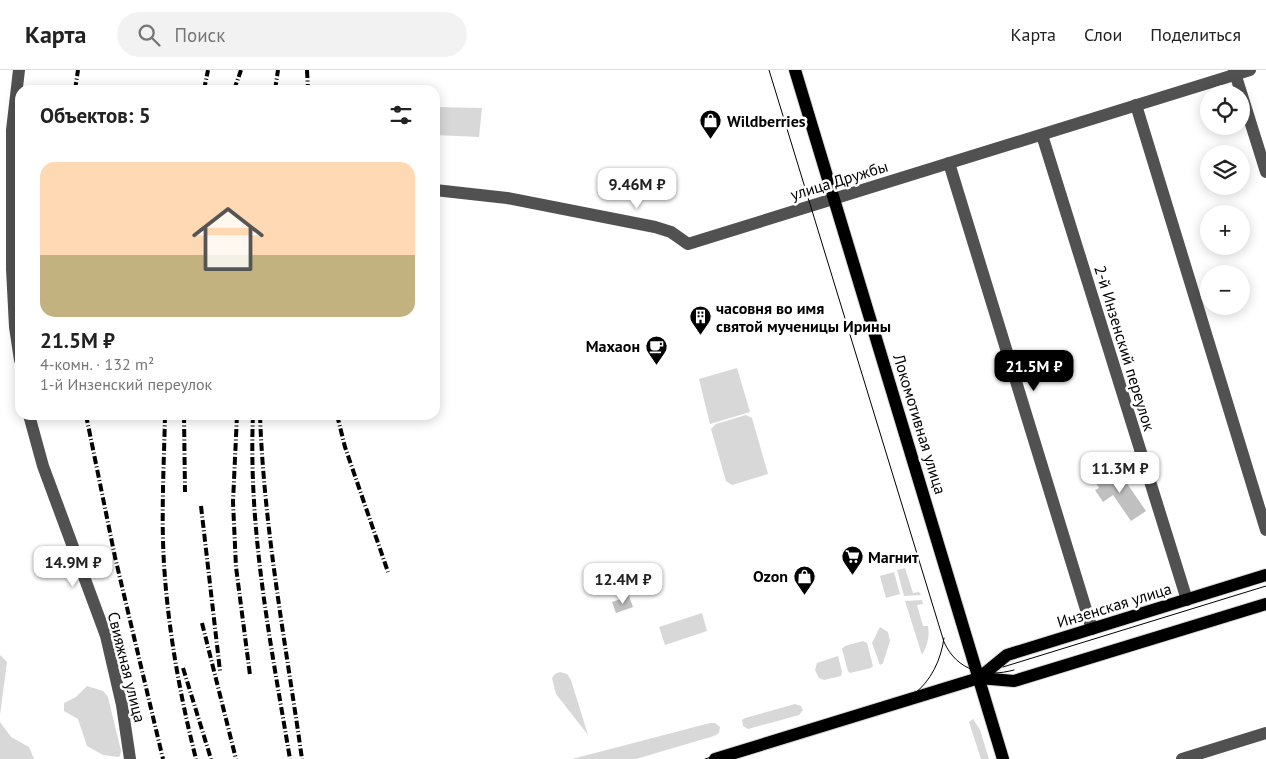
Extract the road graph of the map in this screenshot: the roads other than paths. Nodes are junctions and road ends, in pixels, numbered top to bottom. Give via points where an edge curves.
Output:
1 (19, 70) edge
2 (795, 70) edge
3 (1250, 70) edge
4 (1235, 72) edge
5 (17, 85) edge
6 (15, 104) edge
7 (1136, 105) junction
8 (1042, 135) junction
9 (949, 163) junction
10 (1266, 172) edge
11 (440, 191) edge
12 (834, 198) junction
13 (15, 327) edge
14 (30, 420) edge
15 (1266, 530) edge
16 (1266, 576) edge
17 (1186, 600) junction
18 (1266, 604) edge
19 (1092, 629) junction
20 (979, 678) junction
21 (1266, 734) edge
22 (130, 759) edge
23 (715, 759) edge
24 (1003, 759) edge
25 (1182, 759) edge

1 - 5 street
2 - 12 main road, Локомотивная улица
3 - 4 street, улица Дружбы
4 - 7 street, улица Дружбы
4 - 10 street
6 - 13 street via 12,130
7 - 8 street, улица Дружбы
7 - 15 street
8 - 9 street, улица Дружбы
8 - 17 street, 2-й Инзенский переулок
9 - 12 street, улица Дружбы
9 - 19 street
11 - 12 street, улица Дружбы via 507,198 654,227 671,232 688,244
12 - 20 main road, Локомотивная улица
14 - 22 street, Свияжная улица via 43,466 106,636
16 - 17 main road, Инзенская улица
17 - 19 main road, Инзенская улица
18 - 20 main road, Инзенская улица via 1014,681
19 - 20 main road, Инзенская улица via 1007,655
20 - 23 main road, Инзенская улица
20 - 24 main road, Локомотивная улица
21 - 25 street

